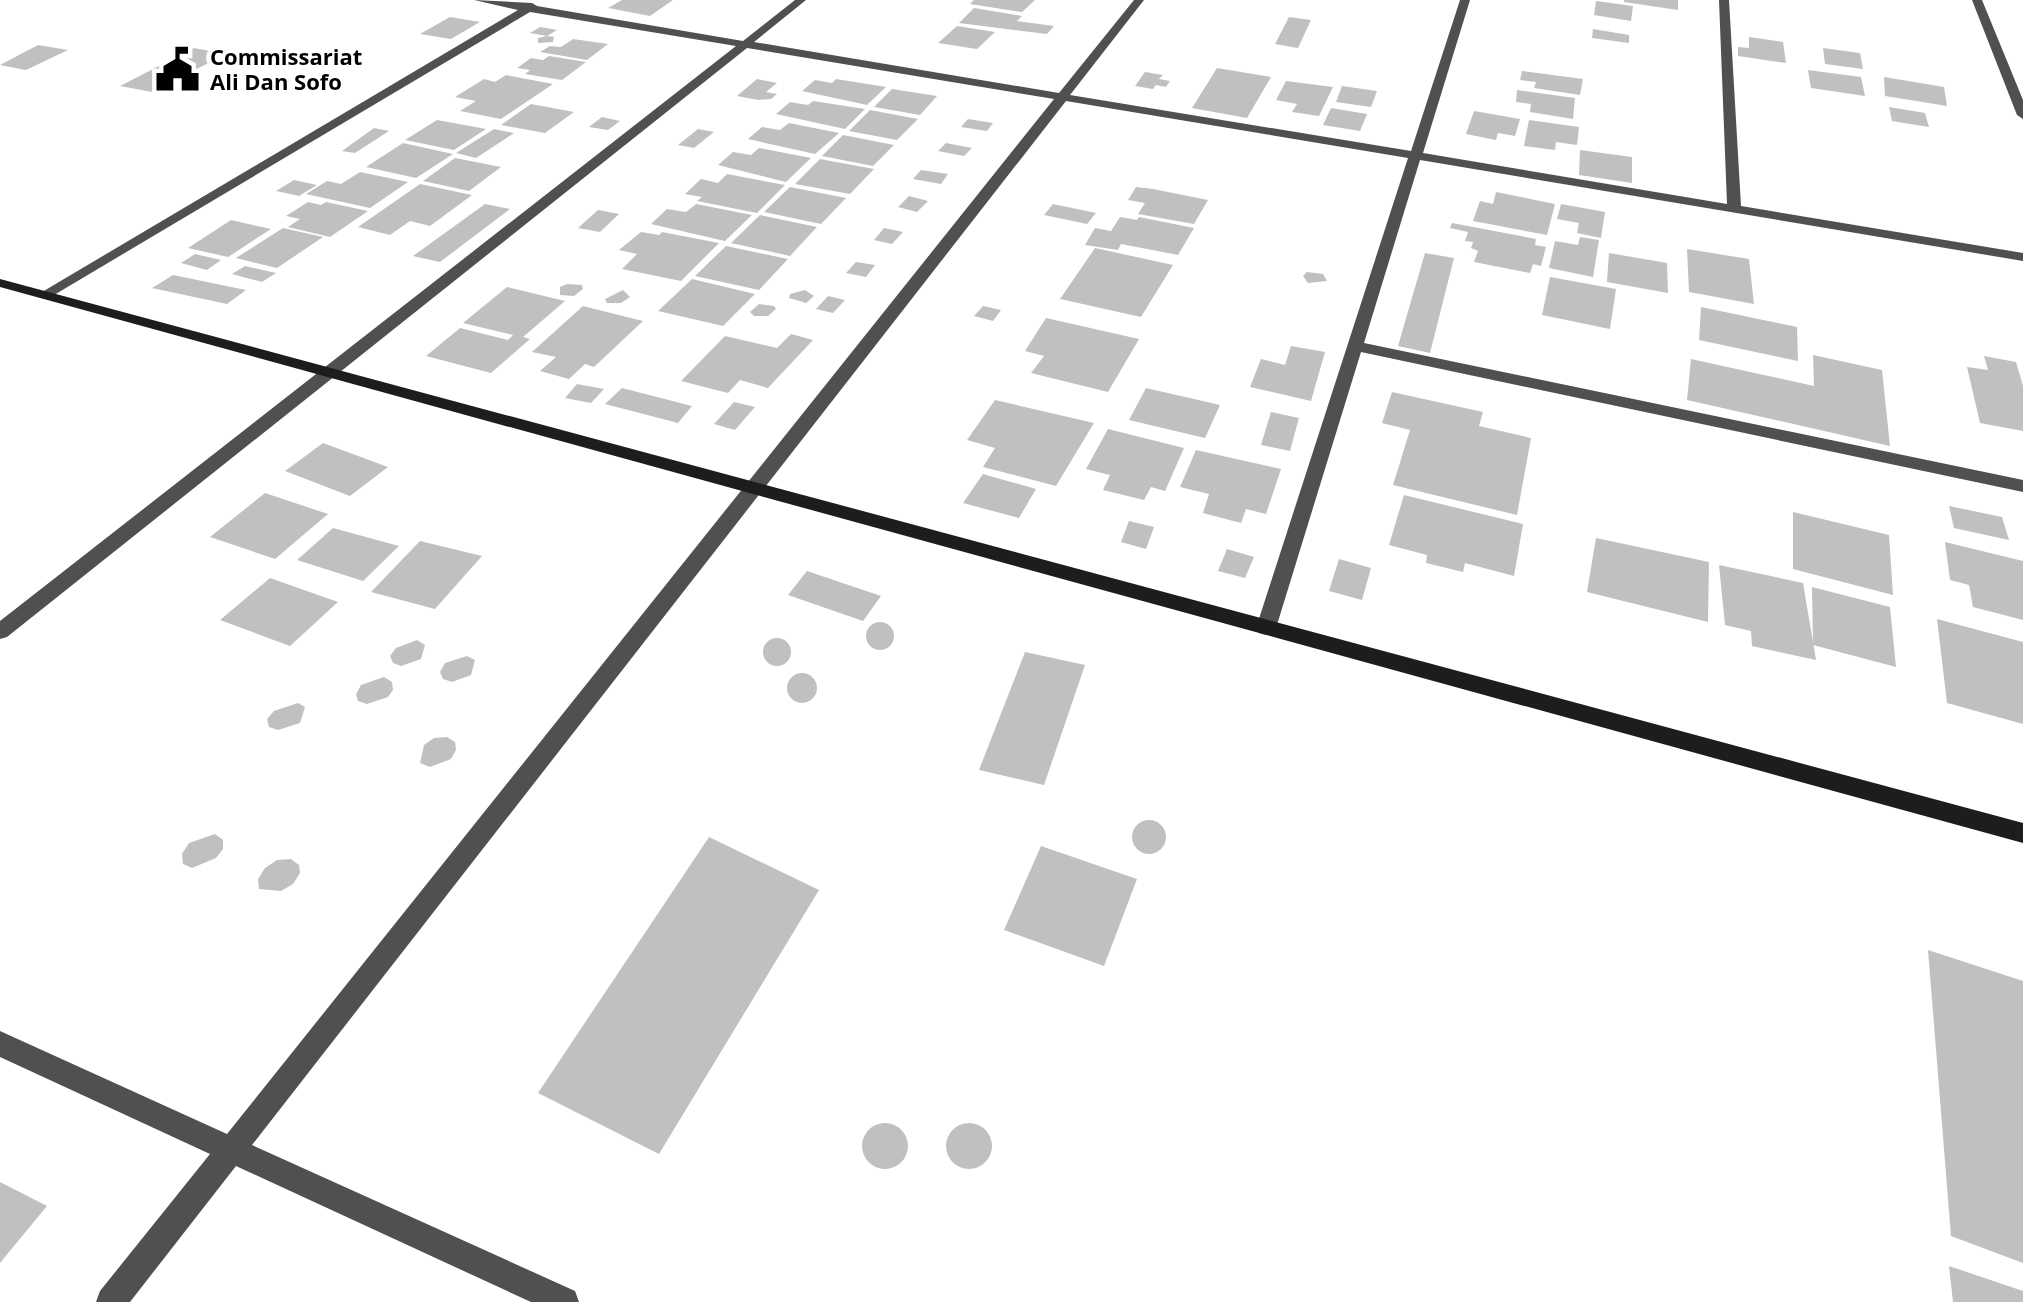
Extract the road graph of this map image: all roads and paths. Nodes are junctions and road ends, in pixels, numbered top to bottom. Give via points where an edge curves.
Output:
1 (478, 0) edge
2 (542, 0) edge
3 (801, 0) edge
4 (1139, 0) edge
5 (1465, 0) edge
6 (1724, 0) edge
7 (1977, 0) edge
8 (529, 8) junction
9 (745, 44) junction
10 (1062, 97) junction
11 (2023, 115) edge
12 (1417, 156) junction
13 (1734, 209) junction
14 (2023, 258) edge
15 (0, 283) edge
16 (44, 294) junction
17 (1356, 346) junction
18 (329, 373) junction
19 (2023, 486) edge
20 (755, 487) junction
21 (1266, 628) junction
22 (0, 632) edge
23 (2023, 832) edge
24 (0, 1044) edge
25 (232, 1151) junction
26 (111, 1302) edge
27 (564, 1302) edge

1 - 8 street
2 - 8 street
3 - 9 street
4 - 10 street
5 - 12 street
6 - 13 street
7 - 11 street
8 - 9 street
8 - 16 street
9 - 10 street
9 - 18 street
10 - 12 street
10 - 20 street
12 - 13 street
12 - 17 street
13 - 14 street
15 - 16 street
16 - 18 street
17 - 19 street
17 - 21 street
18 - 20 street
18 - 22 street
20 - 21 street
20 - 25 street
21 - 23 street
24 - 25 street
25 - 26 street
25 - 27 street

